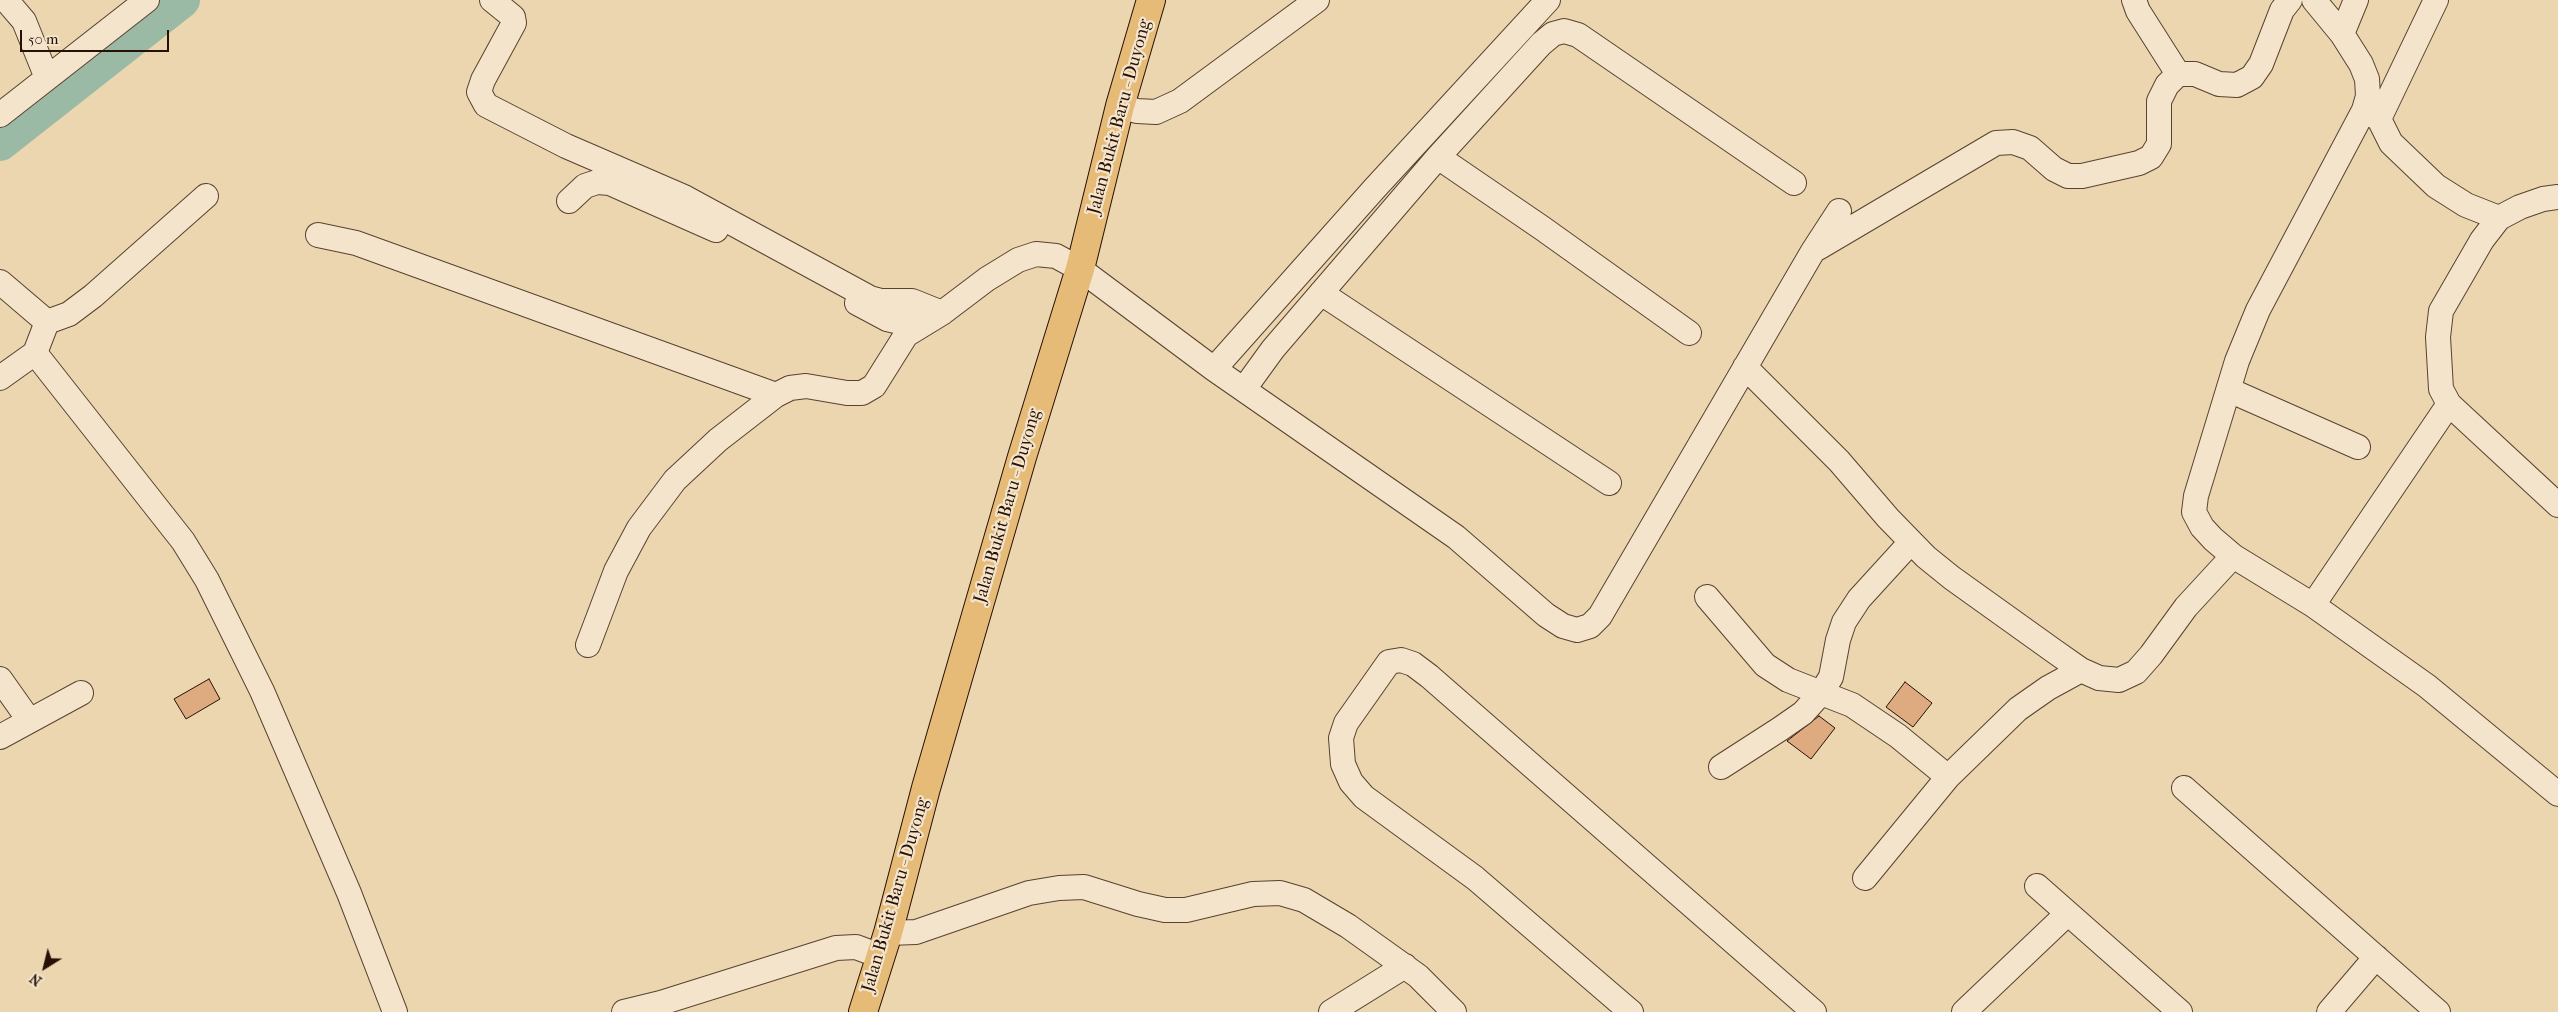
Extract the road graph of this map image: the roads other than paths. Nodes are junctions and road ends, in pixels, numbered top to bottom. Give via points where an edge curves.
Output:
1 (6, 0) edge
2 (147, 0) edge
3 (492, 0) edge
4 (1151, 0) edge
5 (1317, 0) edge
6 (1548, 0) edge
7 (2134, 0) edge
8 (2290, 0) edge
9 (2314, 0) edge
10 (2356, 0) edge
11 (2436, 0) edge
12 (2342, 34) junction
13 (2178, 74) junction
14 (47, 78) junction
15 (1120, 106) junction
16 (0, 115) edge
17 (2372, 115) junction
18 (1438, 157) junction
19 (1794, 183) dead end
20 (206, 196) dead end
21 (2558, 197) edge
22 (569, 201) dead end
23 (1839, 211) dead end
24 (2498, 218) junction
25 (318, 235) dead end
26 (1813, 251) junction
27 (1080, 269) junction
28 (0, 282) edge
29 (1321, 293) junction
30 (942, 313) junction
31 (47, 322) junction
32 (917, 326) junction
33 (1689, 333) dead end
34 (35, 353) junction
35 (1745, 367) junction
36 (1214, 369) junction
37 (0, 378) edge
38 (1244, 389) junction
39 (2229, 390) junction
40 (776, 395) junction
41 (2449, 404) junction
42 (2358, 447) dead end
43 (1609, 483) dead end
44 (2558, 505) edge
45 (1911, 542) junction
46 (2233, 556) junction
47 (1708, 598) dead end
48 (2313, 606) junction
49 (588, 646) dead end
50 (2081, 670) junction
51 (0, 679) edge
52 (81, 693) dead end
53 (1821, 693) junction
54 (29, 720) junction
55 (0, 737) edge
56 (1721, 767) dead end
57 (1948, 777) junction
58 (2184, 788) dead end
59 (2558, 794) edge
60 (1865, 878) dead end
61 (2037, 886) dead end
62 (2067, 914) junction
63 (884, 944) junction
64 (2376, 957) junction
65 (1405, 966) junction
66 (395, 1012) edge
67 (624, 1012) edge
68 (863, 1012) edge
69 (1331, 1012) edge
70 (1454, 1012) edge
71 (1631, 1012) edge
72 (1814, 1012) edge
73 (1964, 1012) edge
74 (2180, 1012) edge
75 (2329, 1012) edge
76 (2438, 1012) edge

1 - 14 street via 24,21
2 - 14 street
3 - 30 street via 513,17 514,23 483,80 479,92 486,105 566,146 684,197 870,298 912,301
4 - 15 main road, Jalan Bukit Baru - Duyong
5 - 15 street via 1180,101 1156,112 1137,112
6 - 36 street
7 - 13 street via 2138,12
8 - 13 street via 2282,10 2261,64 2252,77 2237,85 2219,84 2195,74
9 - 12 street
10 - 12 street
11 - 17 street
12 - 17 street via 2367,79
13 - 26 street via 2166,85 2159,101 2159,144 2151,158 2082,176 2068,176 2054,170 2030,148 2013,142 1996,143
14 - 16 street
15 - 27 main road, Jalan Bukit Baru - Duyong
17 - 24 street via 2391,143 2436,186 2466,205
17 - 39 street via 2258,310
18 - 19 street via 1541,44 1553,34 1564,32 1586,40
18 - 29 street
18 - 33 street
20 - 31 street via 92,296 68,314
21 - 24 street via 2520,206
22 - 32 street via 585,186 597,182 628,189 741,241 887,319
23 - 26 street
24 - 41 street via 2441,311 2438,361 2441,389
25 - 40 street via 356,243
26 - 35 street
27 - 30 street via 1056,256 1036,254 1018,260 987,279
27 - 36 street
27 - 63 main road, Jalan Bukit Baru - Duyong via 1019,466
28 - 31 street
29 - 38 street
29 - 43 street
30 - 32 street
31 - 34 street
32 - 40 street via 896,348 874,386 862,393 806,386 790,388
34 - 37 street
34 - 66 street via 183,541 207,580 262,691 349,893
35 - 38 street via 1600,616 1590,626 1577,630 1546,615 1456,538
35 - 45 street via 1839,461
36 - 38 street
39 - 42 street
39 - 46 street via 2194,512 2202,527
40 - 49 street via 718,440 674,480 656,504 616,571
41 - 44 street
41 - 48 street
45 - 50 street via 1952,578
45 - 53 street via 1872,584 1844,622 1831,677
46 - 48 street
46 - 50 street via 2186,607 2136,672 2119,680 2100,678
47 - 53 street via 1765,665 1788,680
48 - 59 street via 2427,686
50 - 57 street via 2018,709
51 - 54 street
52 - 54 street
53 - 56 street via 1795,718
53 - 57 street via 1852,705 1898,736
54 - 55 street
57 - 60 street
58 - 64 street
61 - 62 street
62 - 73 street
62 - 74 street
63 - 65 street via 1029,893 1059,888 1084,887 1165,910 1186,910 1253,894 1280,893 1304,900
63 - 67 street via 836,948
63 - 68 main road, Jalan Bukit Baru - Duyong
64 - 75 street
64 - 76 street
65 - 69 street
65 - 70 street
71 - 72 street via 1475,878 1364,797 1351,782 1343,764 1341,738 1346,723 1389,662 1402,660 1429,676

